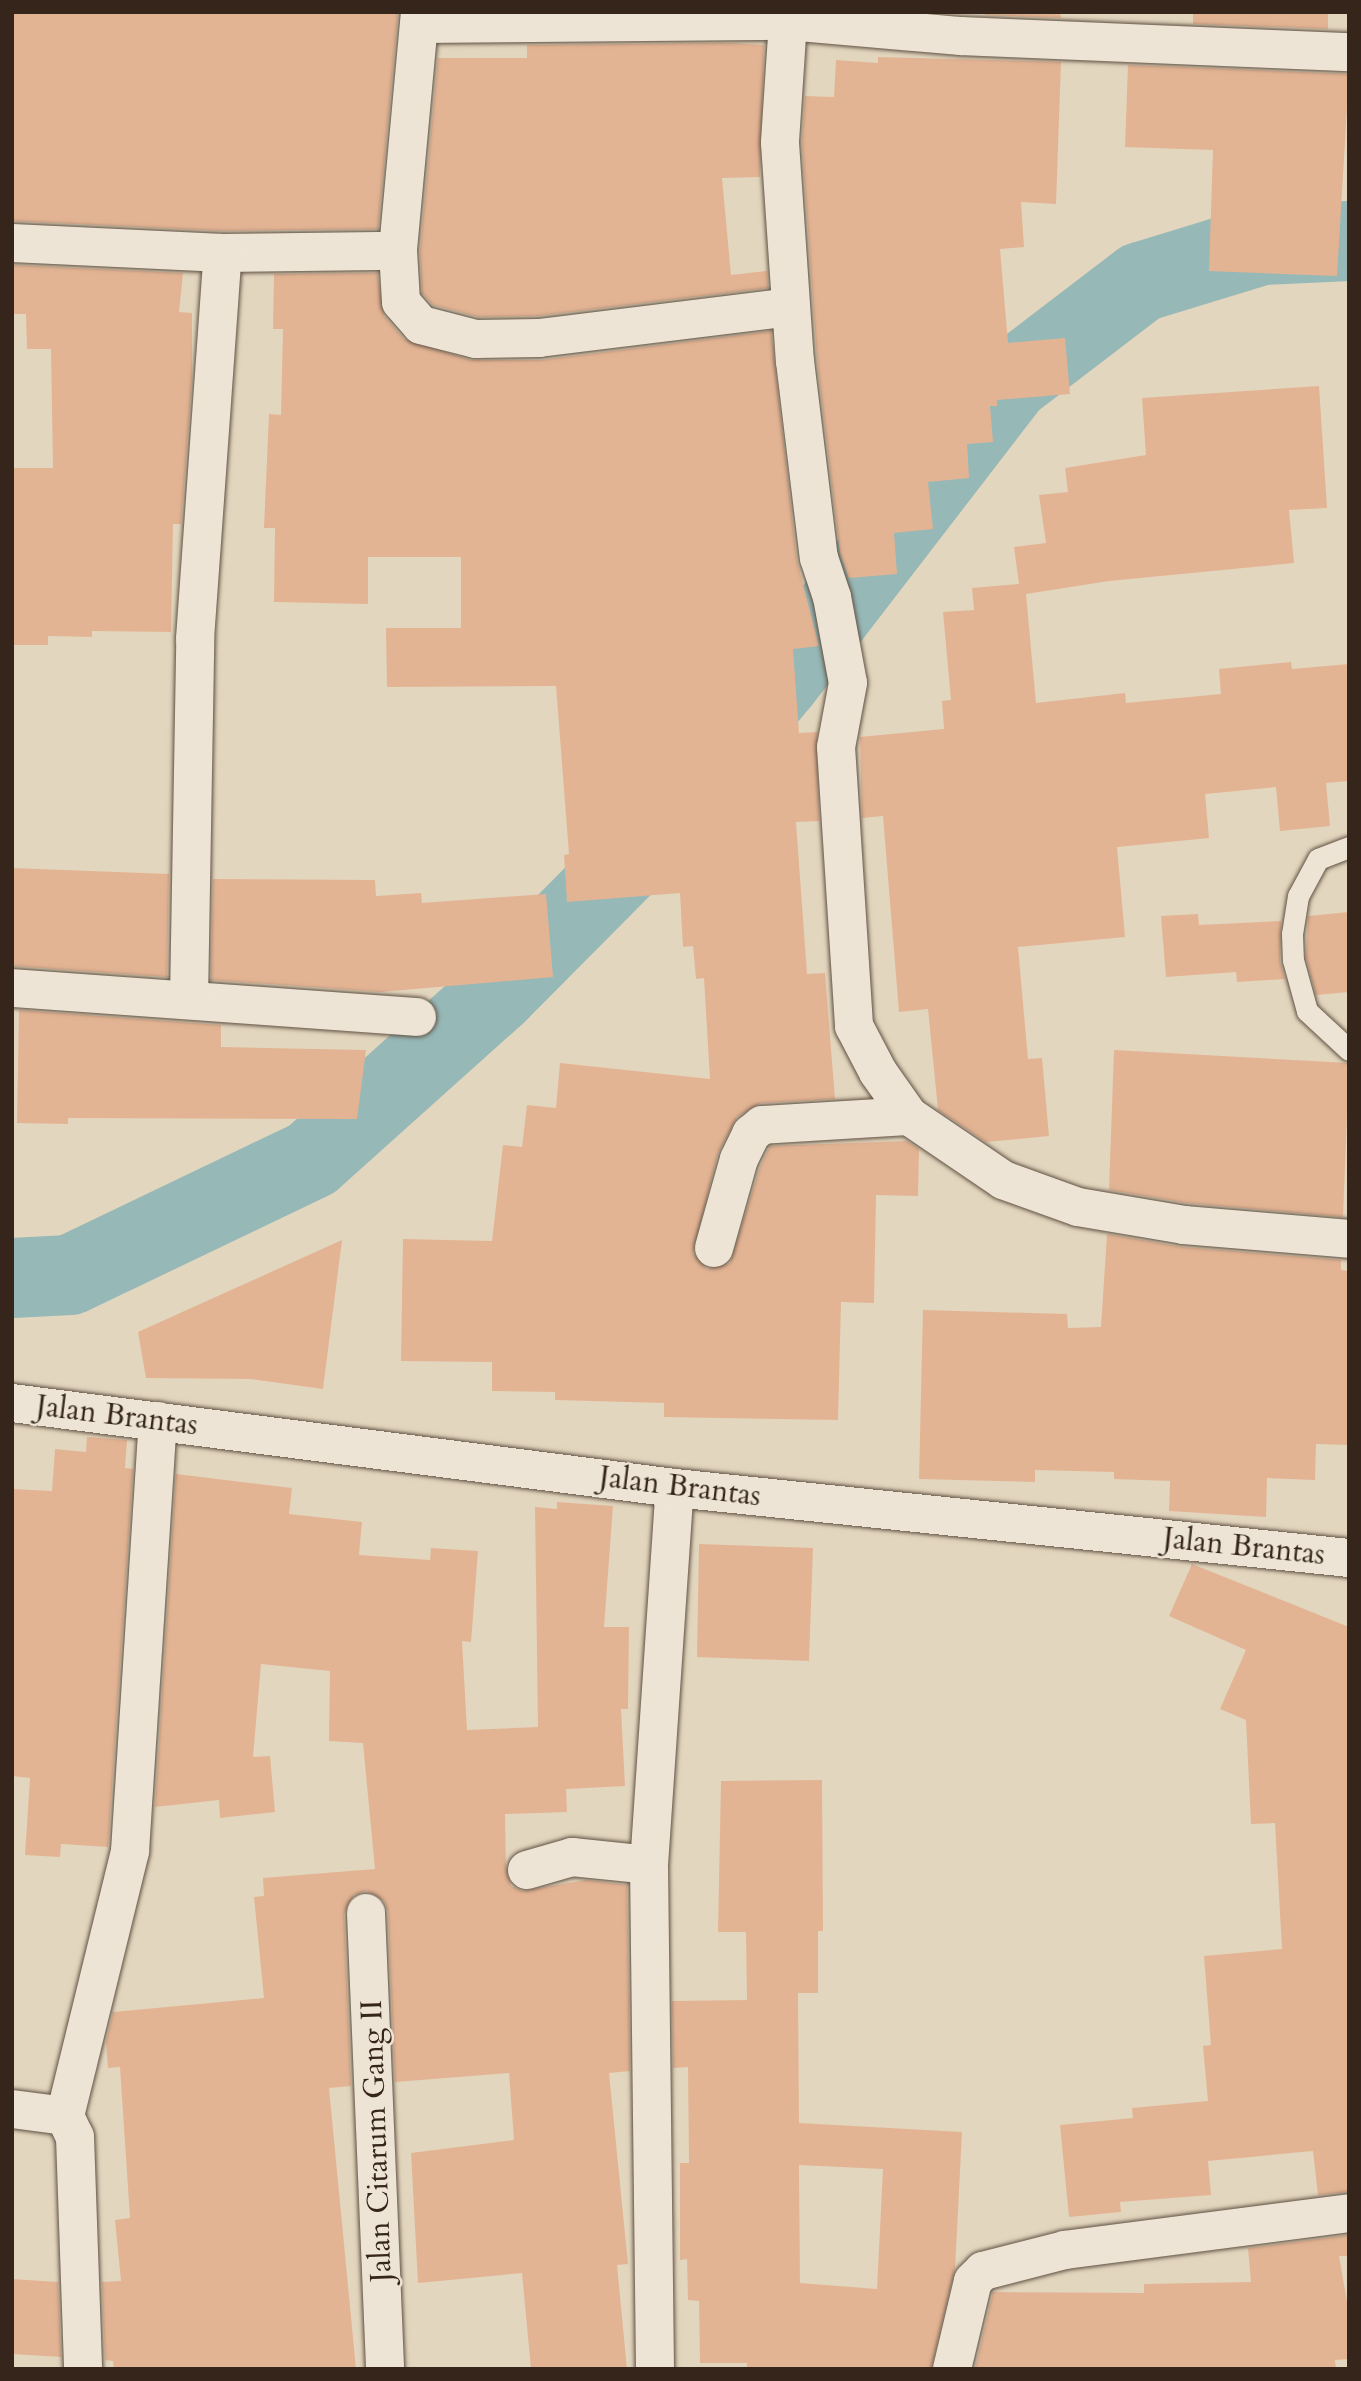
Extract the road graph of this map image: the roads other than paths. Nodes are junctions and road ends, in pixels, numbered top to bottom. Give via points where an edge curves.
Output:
1 (419, 18) edge
2 (788, 21) junction
3 (960, 24) edge
4 (1349, 51) edge
5 (12, 243) edge
6 (398, 251) junction
7 (223, 253) junction
8 (790, 307) junction
9 (1349, 847) edge
10 (12, 988) edge
11 (189, 1000) junction
12 (417, 1017) dead end
13 (1349, 1049) edge
14 (909, 1116) junction
15 (1349, 1239) edge
16 (714, 1248) dead end
17 (12, 1403) edge
18 (158, 1421) junction
19 (675, 1488) junction
20 (1349, 1558) edge
21 (649, 1865) junction
22 (527, 1870) dead end
23 (366, 1913) dead end
24 (12, 2109) edge
25 (65, 2116) junction
26 (1349, 2213) edge
27 (83, 2369) edge
28 (385, 2369) edge
29 (655, 2369) edge
30 (952, 2369) edge

1 - 2 street
1 - 6 street
2 - 3 street
2 - 8 street via 780,143
3 - 4 street
5 - 7 street
6 - 7 street
6 - 8 street via 401,302 409,314 421,325 476,339 586,335
7 - 11 street via 195,639
8 - 14 street via 819,558 832,597 848,683 836,747 854,1026 878,1072
9 - 13 lane via 1318,859 1298,896 1292,934 1293,960 1307,1011
10 - 11 street
11 - 12 street
14 - 15 street via 1003,1180 1078,1207 1184,1225
14 - 16 street via 762,1125 751,1134 739,1159
17 - 18 street, Jalan Brantas
18 - 19 street, Jalan Brantas
18 - 25 street via 130,1851
19 - 20 street, Jalan Brantas
19 - 21 street
21 - 22 street via 572,1857
21 - 29 street
23 - 28 street, Jalan Citarum Gang II
24 - 25 street
25 - 27 street via 75,2137
26 - 30 street via 1065,2250 984,2271 973,2281

